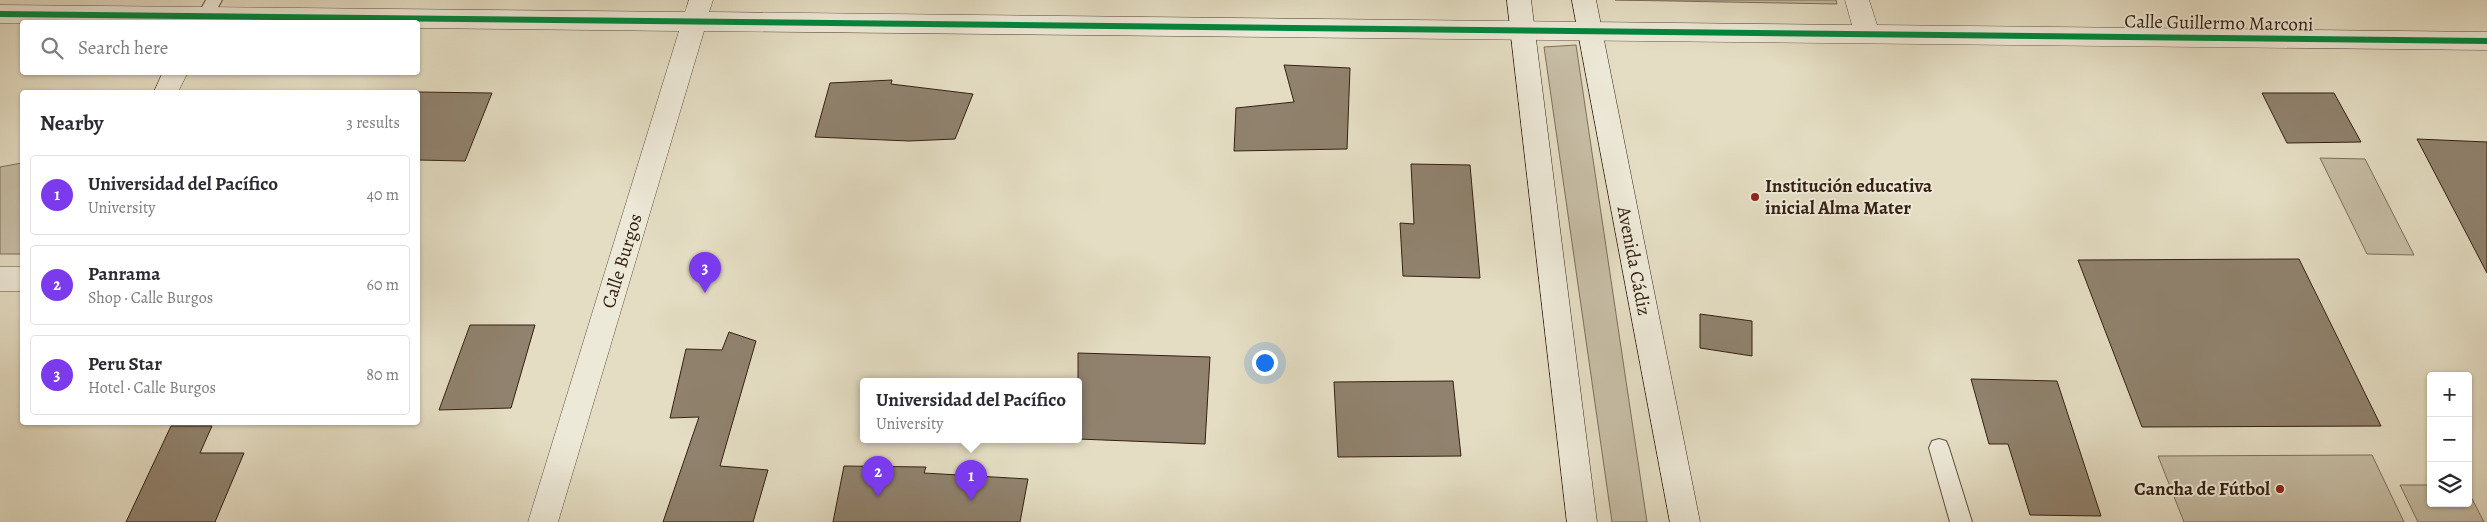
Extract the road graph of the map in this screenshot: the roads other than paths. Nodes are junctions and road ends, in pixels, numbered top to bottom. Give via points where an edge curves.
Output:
1 (1519, 0) edge
2 (1584, 0) edge
3 (1857, 0) edge
4 (698, 11) edge
5 (207, 13) edge
6 (0, 14) edge
7 (1522, 30) junction
8 (1589, 31) junction
9 (1867, 34) junction
10 (2487, 41) edge
11 (174, 75) edge
12 (167, 90) edge
13 (0, 279) edge
14 (20, 279) edge
15 (1939, 448) dead end
16 (543, 522) edge
17 (1582, 522) edge
18 (1685, 522) edge
19 (1961, 522) edge

1 - 7 street
2 - 8 street, Avenida Cádiz
3 - 9 street
4 - 5 street, Calle Guillermo Marconi
4 - 7 street, Calle Guillermo Marconi
4 - 16 street, Calle Burgos
5 - 6 street, Calle Guillermo Marconi
7 - 8 street, Calle Guillermo Marconi
7 - 17 street
8 - 9 street, Calle Guillermo Marconi
8 - 18 street, Avenida Cádiz
9 - 10 street, Calle Guillermo Marconi
11 - 12 street
13 - 14 street
15 - 19 lane

